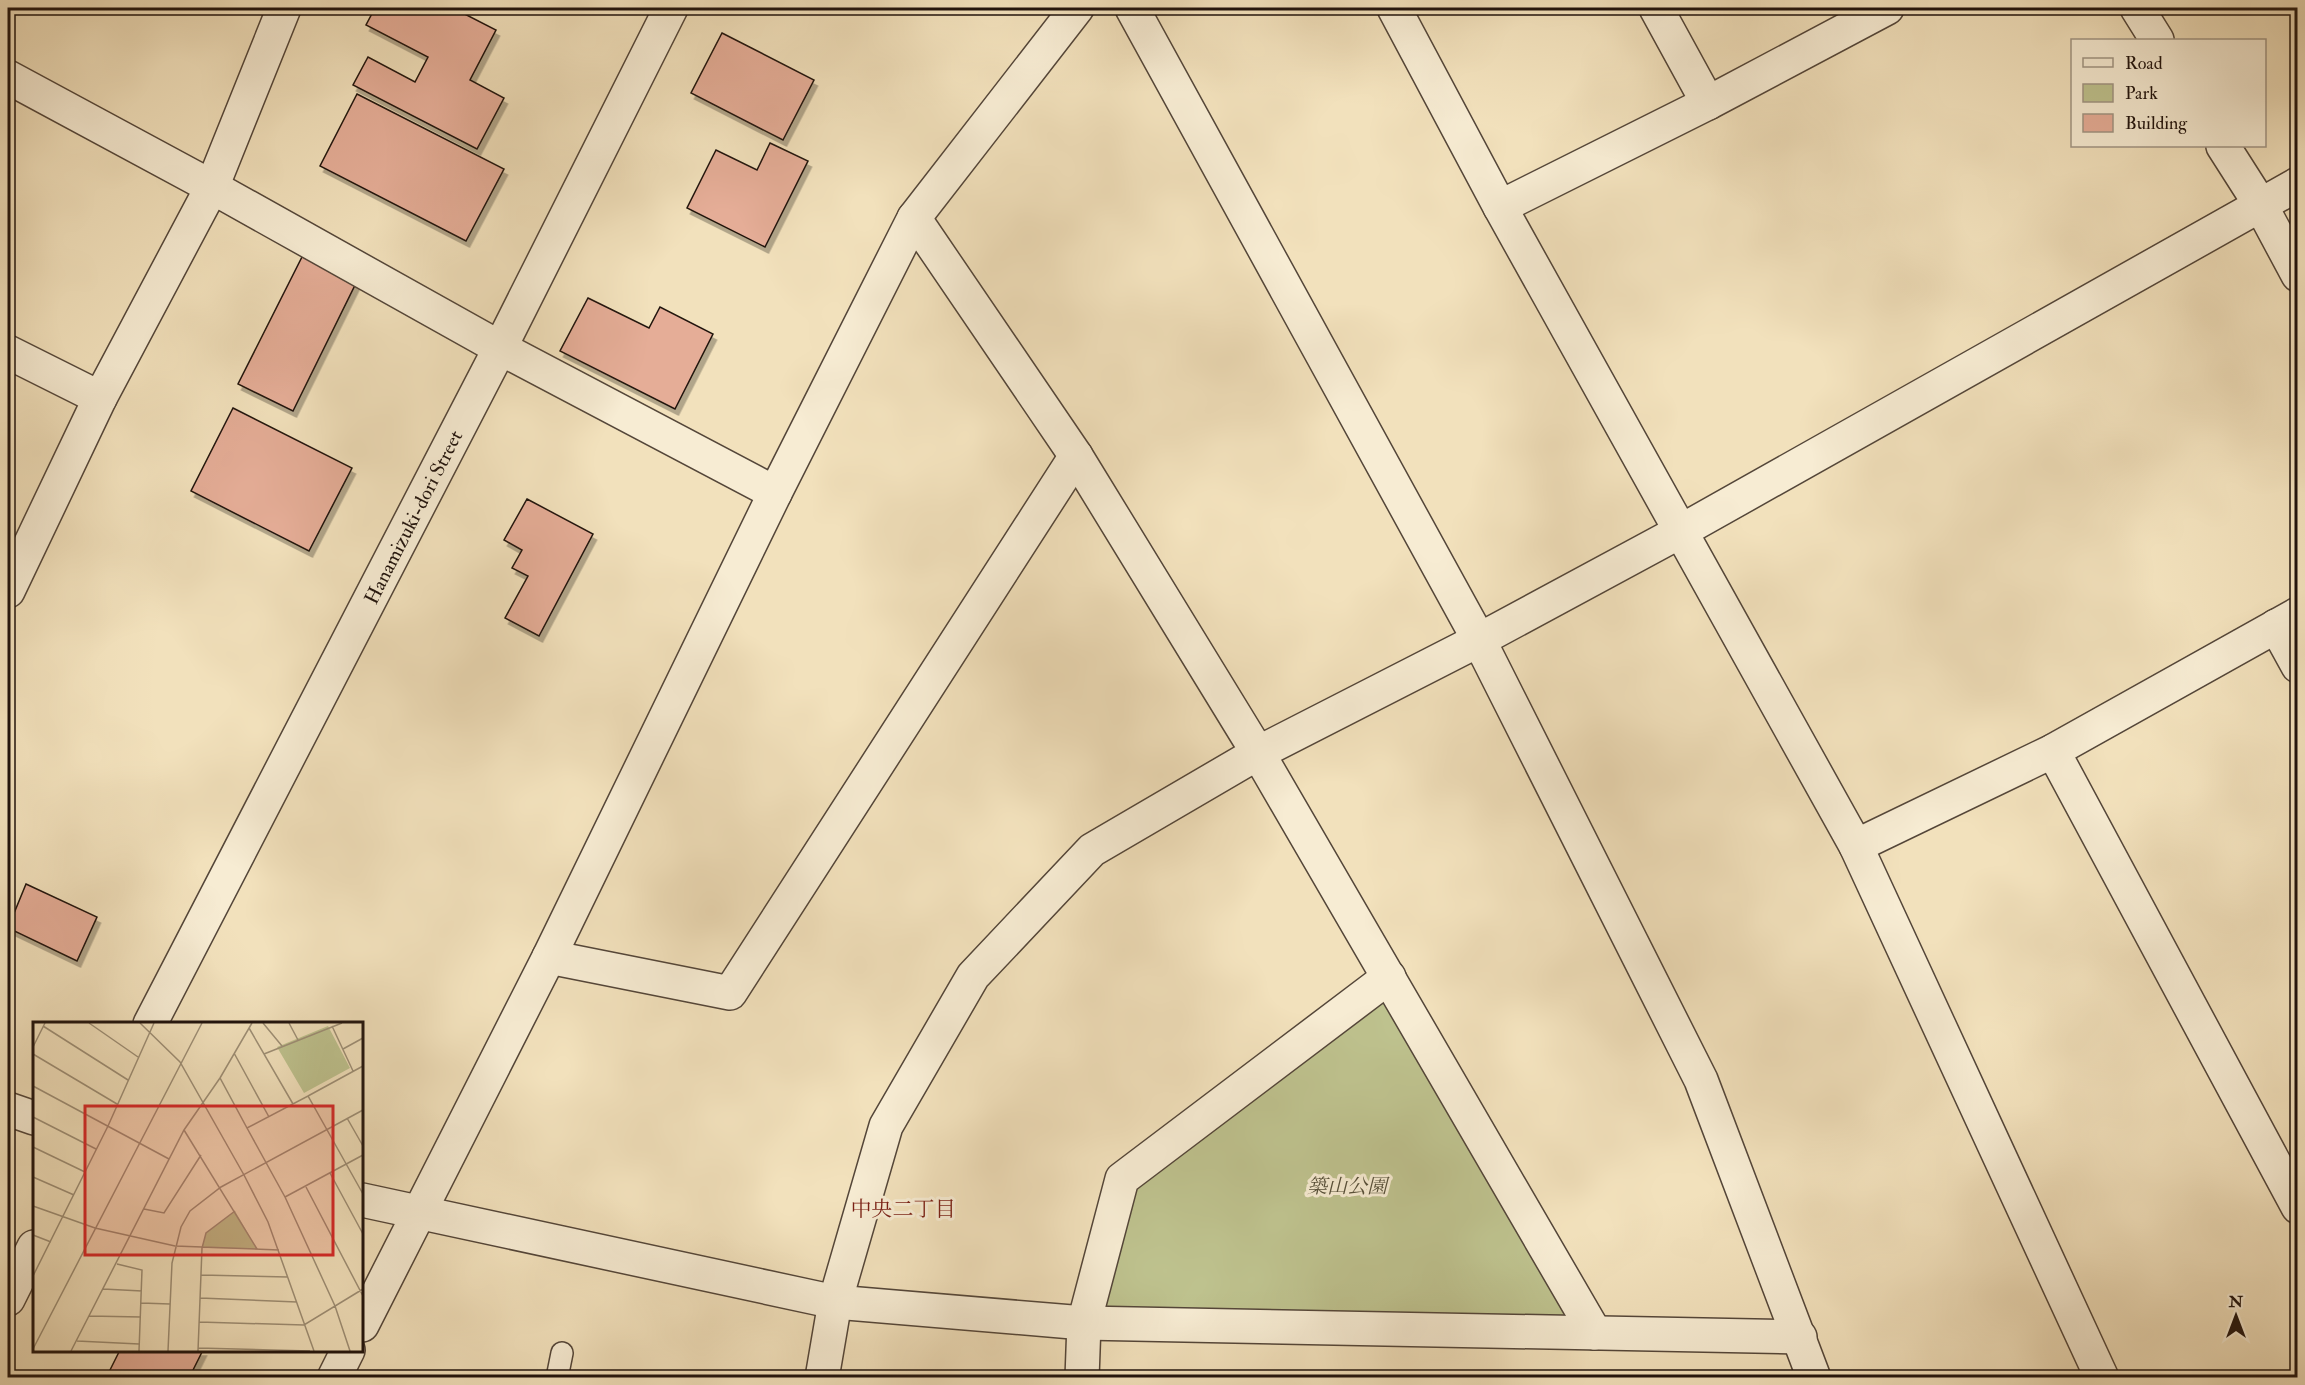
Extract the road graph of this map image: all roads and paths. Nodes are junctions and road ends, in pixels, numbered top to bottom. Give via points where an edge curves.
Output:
1 (284, 8) edge
2 (671, 8) edge
3 (1077, 8) edge
4 (1132, 8) edge
5 (1394, 8) edge
6 (1656, 8) edge
7 (1887, 8) edge
8 (2136, 8) edge
9 (2156, 39) edge
10 (8, 77) edge
11 (1708, 103) junction
12 (2224, 147) edge
13 (2298, 184) edge
14 (212, 187) junction
15 (2260, 204) junction
16 (1500, 207) junction
17 (914, 218) junction
18 (2298, 275) edge
19 (500, 348) junction
20 (8, 352) edge
21 (100, 399) junction
22 (1076, 456) junction
23 (775, 493) junction
24 (1683, 530) junction
25 (8, 591) edge
26 (2287, 620) edge
27 (1479, 640) junction
28 (2298, 666) edge
29 (2053, 752) junction
30 (1258, 753) junction
31 (1856, 846) junction
32 (549, 957) junction
33 (1389, 977) junction
34 (151, 1022) edge
35 (8, 1109) edge
36 (33, 1118) edge
37 (363, 1200) edge
38 (2298, 1207) edge
39 (419, 1213) junction
40 (33, 1249) edge
41 (8, 1299) edge
42 (835, 1302) junction
43 (363, 1323) edge
44 (1084, 1323) junction
45 (1595, 1334) junction
46 (1800, 1337) junction
47 (347, 1352) edge
48 (562, 1353) dead end
49 (334, 1377) edge
50 (557, 1377) edge
51 (822, 1377) edge
52 (1082, 1377) edge
53 (1814, 1377) edge
54 (2102, 1377) edge

1 - 14 street
2 - 19 street, Hanamizuki-dori Street
3 - 17 street
4 - 27 street
5 - 16 street
6 - 11 street
7 - 11 street
8 - 9 street
10 - 14 street
11 - 16 street
12 - 15 street
13 - 15 street
14 - 19 street
14 - 21 street
15 - 18 street
15 - 24 street
16 - 24 street
17 - 22 street
17 - 23 street
19 - 23 street
19 - 34 street, Hanamizuki-dori Street
20 - 21 street
21 - 25 street
22 - 30 street
22 - 32 street via 730,993
23 - 32 street
24 - 27 street
24 - 31 street
26 - 28 street
26 - 29 street
27 - 30 street
27 - 46 street via 1701,1080
29 - 31 street
29 - 38 street
30 - 33 street
30 - 42 street via 1092,850 973,976 886,1126
31 - 54 street
32 - 39 street
33 - 44 street via 1122,1179
33 - 45 street
35 - 36 street
37 - 39 street
39 - 42 street
39 - 43 street
40 - 41 street
42 - 44 street
42 - 51 street
44 - 45 street
44 - 52 street
45 - 46 street
46 - 53 street
47 - 49 street
48 - 50 lane

